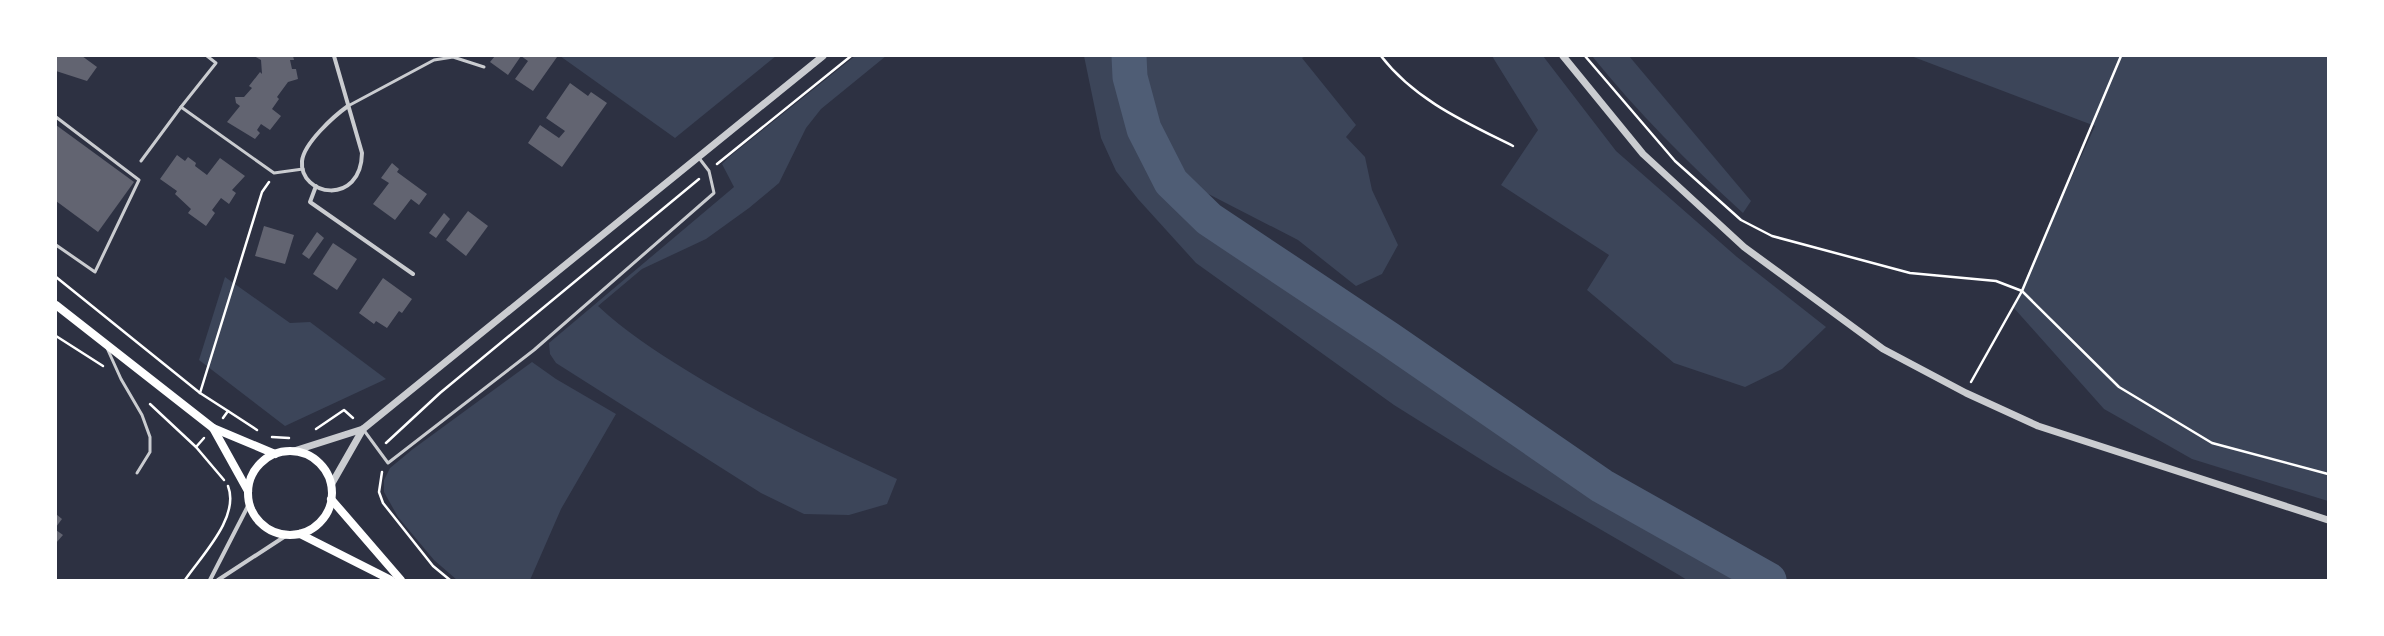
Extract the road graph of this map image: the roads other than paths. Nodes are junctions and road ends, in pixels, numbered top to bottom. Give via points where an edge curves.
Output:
1 (207, 56) edge
2 (334, 56) edge
3 (823, 56) edge
4 (1563, 56) edge
5 (484, 67) dead end
6 (348, 106) junction
7 (181, 107) junction
8 (56, 118) edge
9 (698, 156) junction
10 (141, 161) dead end
11 (303, 169) junction
12 (316, 186) junction
13 (56, 245) edge
14 (413, 274) dead end
15 (56, 305) edge
16 (104, 341) junction
17 (213, 428) junction
18 (363, 429) junction
19 (294, 451) junction
20 (275, 454) junction
21 (137, 473) dead end
22 (331, 485) junction
23 (248, 491) junction
24 (331, 499) junction
25 (249, 504) junction
26 (2328, 520) edge
27 (300, 534) junction
28 (287, 535) junction
29 (210, 580) edge
30 (218, 580) edge
31 (391, 580) edge
32 (401, 580) edge

1 - 7 lane via 216,63
2 - 6 street
3 - 9 street
4 - 26 street via 1643,154 1744,247 1883,348 1966,393 2038,426
5 - 6 lane via 453,57 434,60
6 - 11 street via 331,118 305,153
6 - 12 street via 362,153 362,164 357,177 352,184 342,189 324,190
7 - 10 lane
7 - 11 lane via 274,174
8 - 13 lane via 139,180 95,272
9 - 18 street via 531,295
9 - 18 lane via 708,171 714,193 534,350 388,462 377,451
11 - 12 street
12 - 14 street via 310,202
15 - 16 main road
16 - 17 main road
16 - 21 lane via 120,379 142,415 150,437 150,452
17 - 20 main road
17 - 23 main road
18 - 19 street
18 - 22 street
19 - 20 main road
19 - 22 main road via 305,454 322,466
20 - 23 main road via 256,468 250,479
22 - 24 main road
23 - 25 main road
24 - 27 main road via 328,511 321,521
24 - 32 main road
25 - 28 main road via 262,526
25 - 29 street
27 - 28 main road
27 - 31 main road
28 - 30 street

